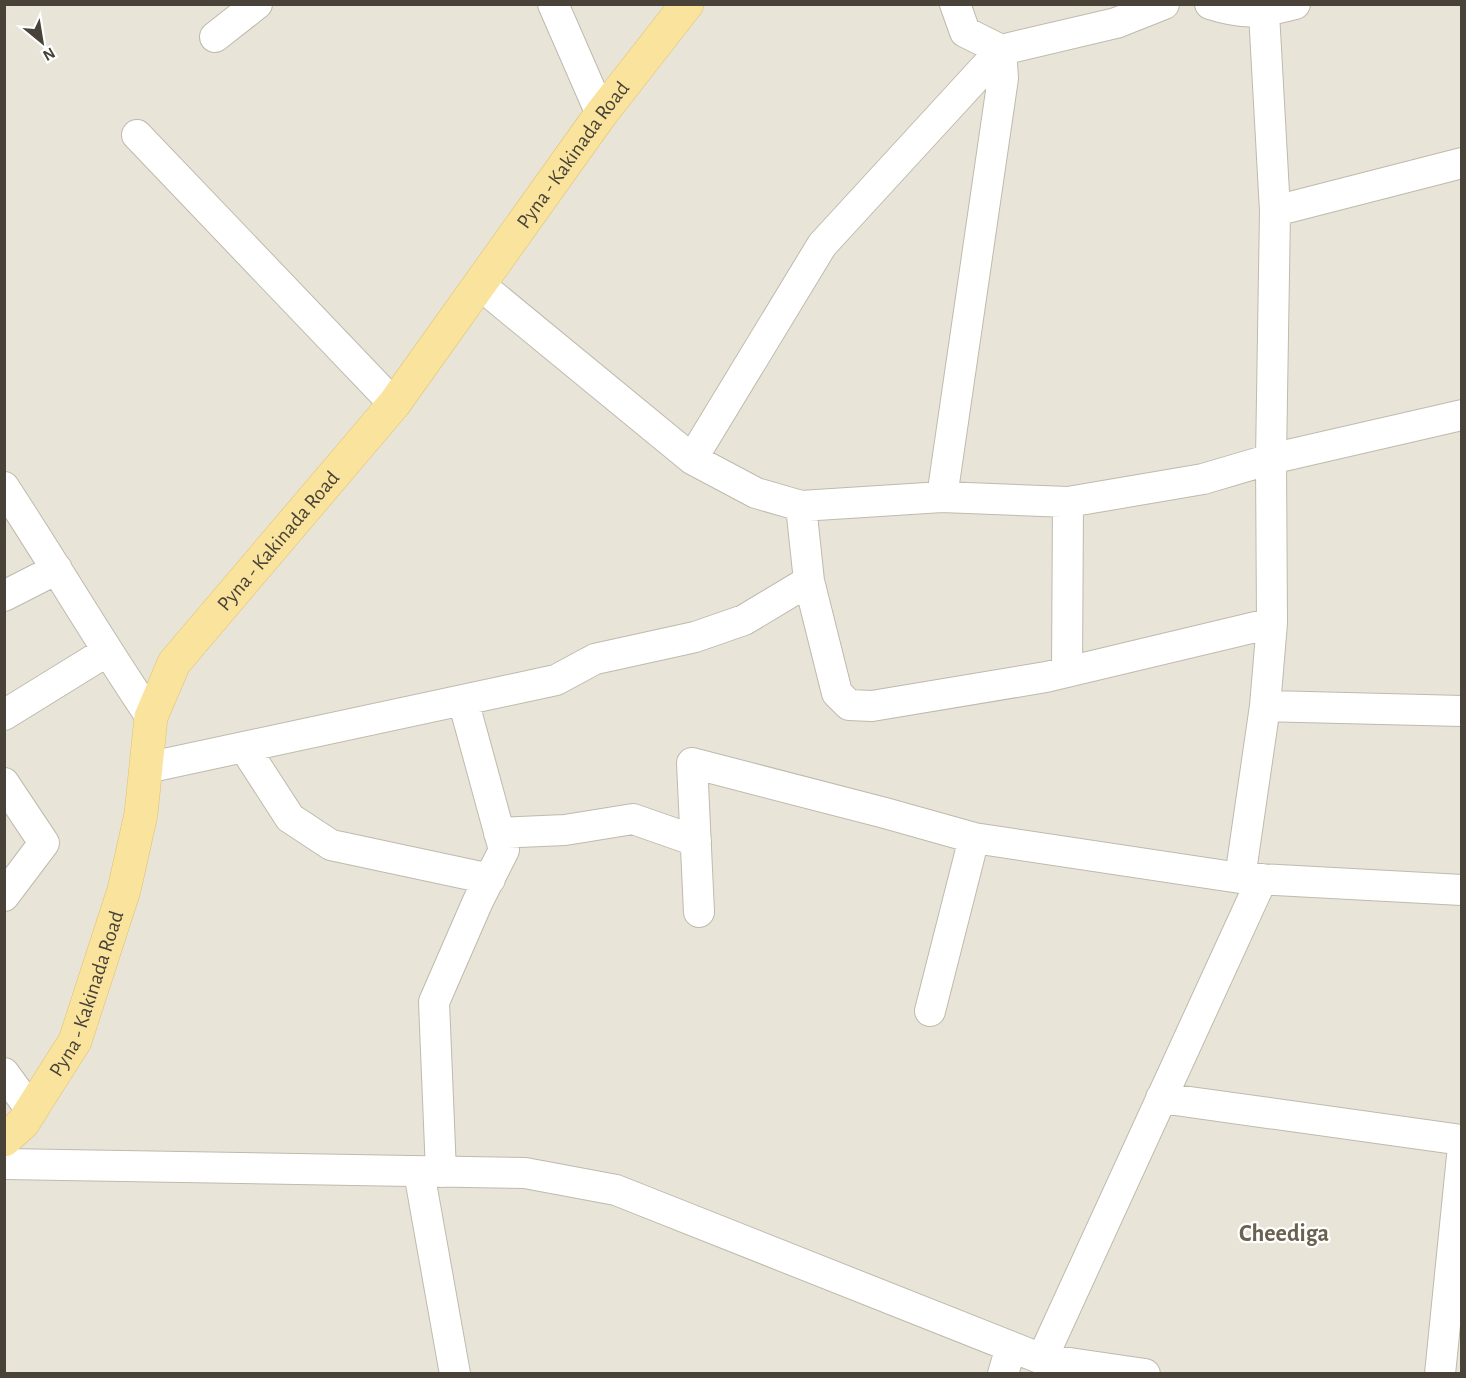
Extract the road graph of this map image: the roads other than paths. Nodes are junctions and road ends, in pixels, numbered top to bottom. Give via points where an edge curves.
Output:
1 (257, 4) edge
2 (553, 4) edge
3 (687, 4) edge
4 (955, 4) edge
5 (1164, 4) edge
6 (1210, 4) edge
7 (1295, 4) edge
8 (1264, 12) junction
9 (215, 37) dead end
10 (1001, 50) junction
11 (601, 114) junction
12 (137, 135) dead end
13 (1461, 163) edge
14 (1275, 211) junction
15 (479, 284) junction
16 (394, 404) junction
17 (1461, 415) edge
18 (692, 459) junction
19 (1271, 459) junction
20 (4, 487) edge
21 (942, 497) junction
22 (1068, 502) junction
23 (801, 506) junction
24 (57, 569) junction
25 (809, 581) junction
26 (4, 596) edge
27 (1272, 623) junction
28 (106, 652) junction
29 (1067, 672) junction
30 (463, 700) junction
31 (1265, 706) junction
32 (1461, 711) edge
33 (4, 715) edge
34 (151, 717) junction
35 (244, 747) junction
36 (146, 768) junction
37 (4, 783) edge
38 (499, 833) junction
39 (974, 838) junction
40 (696, 841) junction
41 (1251, 878) junction
42 (490, 879) junction
43 (1461, 890) edge
44 (4, 896) edge
45 (699, 912) dead end
46 (930, 1011) dead end
47 (4, 1073) edge
48 (1161, 1098) junction
49 (31, 1110) junction
50 (4, 1140) edge
51 (1461, 1140) edge
52 (1461, 1156) edge
53 (4, 1164) edge
54 (430, 1172) junction
55 (1042, 1359) junction
56 (1007, 1360) edge
57 (455, 1374) edge
58 (1145, 1374) edge
59 (1440, 1374) edge

1 - 9 street
2 - 11 street
3 - 11 main road, Pyna - Kakinada Road
4 - 10 street via 964,32
5 - 10 street via 1116,23
6 - 8 street via 1229,10
7 - 8 street
8 - 14 street
10 - 18 street via 822,245
10 - 21 street via 1003,78
11 - 15 main road, Pyna - Kakinada Road
12 - 16 street
13 - 14 street
14 - 19 street
15 - 16 main road, Pyna - Kakinada Road
15 - 18 street
16 - 34 main road, Pyna - Kakinada Road via 174,663
17 - 19 street
18 - 23 street via 756,493
19 - 22 street via 1203,479
19 - 27 street
20 - 24 street
21 - 22 street
21 - 23 street
22 - 29 street
23 - 25 street
24 - 26 street
24 - 28 street
25 - 29 street via 837,693 849,705 872,706
25 - 30 street via 744,620 695,637 595,659 556,680
27 - 29 street
27 - 31 street
28 - 33 street
28 - 34 street
30 - 35 street
30 - 38 street
31 - 32 street
31 - 41 street
34 - 36 main road, Pyna - Kakinada Road
35 - 36 street
35 - 42 street via 290,818 331,844
36 - 49 main road, Pyna - Kakinada Road via 141,814 124,890 75,1041
37 - 44 street via 44,843
38 - 40 street via 565,830 633,819
38 - 42 street via 504,850
39 - 40 street via 692,763
39 - 41 street
39 - 46 street
40 - 45 street
41 - 43 street
41 - 48 street
42 - 54 street via 434,1002
47 - 49 street
48 - 51 street
48 - 55 street
49 - 50 main road, Pyna - Kakinada Road
52 - 59 street
53 - 54 street
54 - 56 street via 525,1173 616,1190
54 - 57 street
55 - 56 street
55 - 58 street

